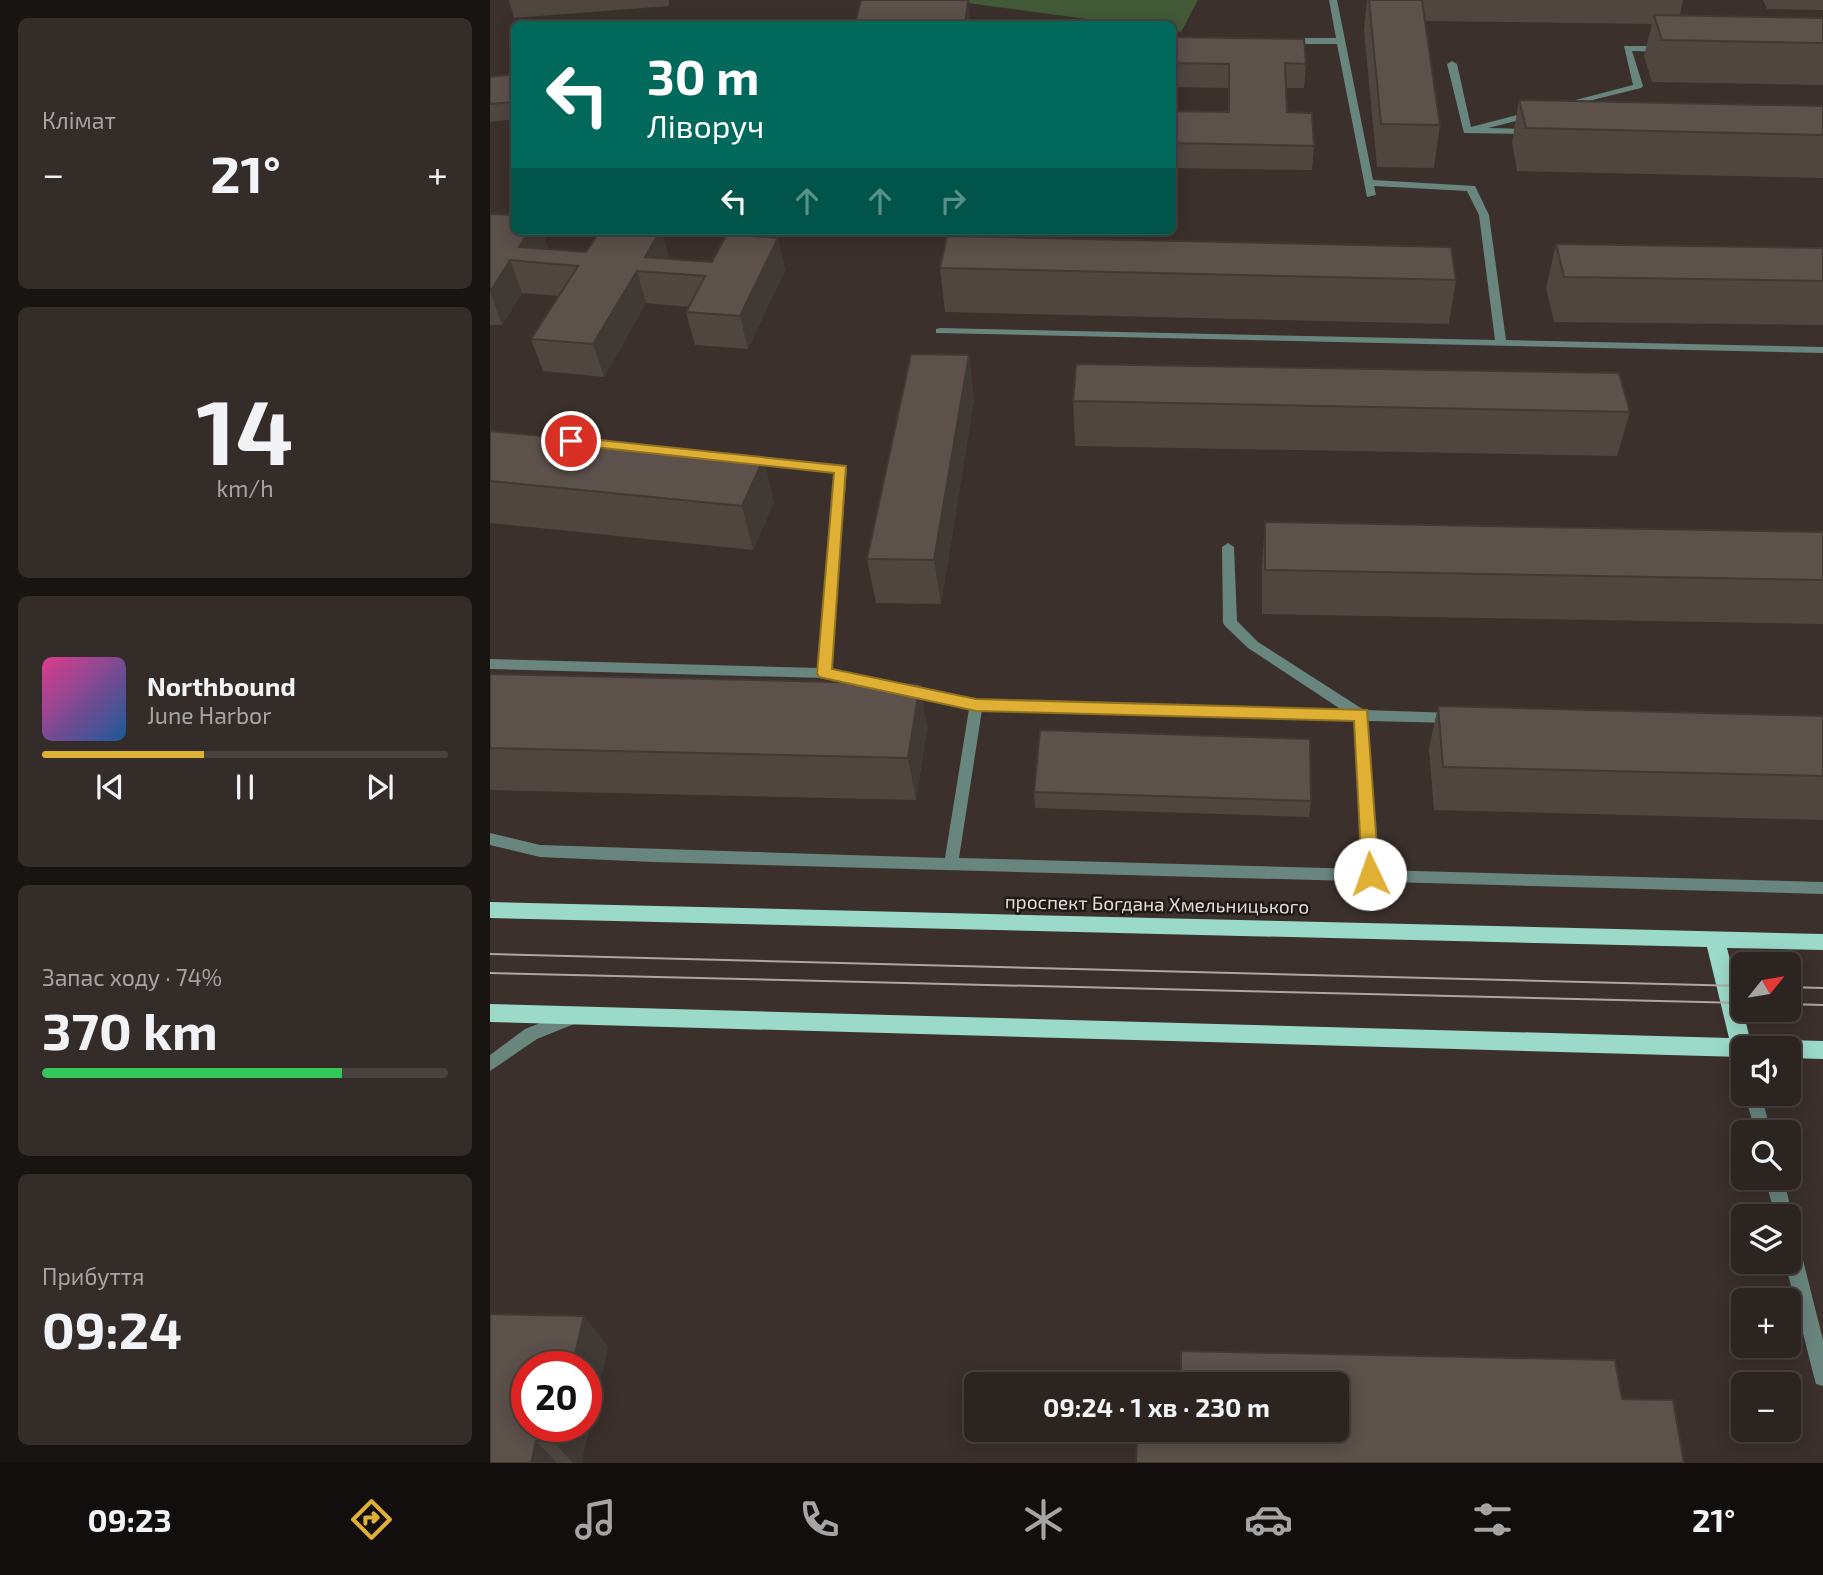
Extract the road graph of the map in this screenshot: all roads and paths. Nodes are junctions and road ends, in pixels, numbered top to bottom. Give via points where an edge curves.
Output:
1 (1333, 0) edge
2 (1280, 41) edge
3 (1342, 41) junction
4 (1669, 49) edge
5 (1452, 64) dead end
6 (1559, 107) edge
7 (1546, 110) edge
8 (1467, 131) junction
9 (1536, 132) edge
10 (1370, 183) junction
11 (1371, 195) dead end
12 (940, 331) dead end
13 (1501, 341) junction
14 (1823, 350) edge
15 (733, 458) edge
16 (1228, 547) dead end
17 (490, 664) edge
18 (824, 673) junction
19 (976, 705) junction
20 (1361, 715) junction
21 (1475, 718) edge
22 (490, 839) edge
23 (951, 863) junction
24 (1370, 874) junction
25 (1823, 888) edge
26 (490, 910) edge
27 (1715, 939) junction
28 (1823, 942) edge
29 (490, 1013) edge
30 (577, 1016) junction
31 (1742, 1036) edge
32 (1801, 1049) edge
33 (1731, 1050) edge
34 (1823, 1050) edge
35 (490, 1064) edge
36 (1797, 1274) edge
37 (1823, 1377) edge

1 - 3 street
2 - 3 street
3 - 10 street
4 - 6 street via 1627,48 1639,86
5 - 8 street
7 - 8 street
8 - 9 street
10 - 11 street
10 - 13 street via 1471,188 1484,215
12 - 13 street
13 - 14 street
15 - 18 street via 841,469
16 - 20 street via 1230,623 1253,645
17 - 18 street
18 - 19 street
19 - 20 street
19 - 23 street
20 - 21 street
20 - 24 street
22 - 23 street via 540,851
23 - 24 street
24 - 25 street
26 - 27 main road, проспект Богдана Хмельницького
27 - 28 main road, проспект Богдана Хмельницького
27 - 31 main road
29 - 30 main road
30 - 33 main road
30 - 35 street via 531,1034
32 - 34 main road
36 - 37 street

